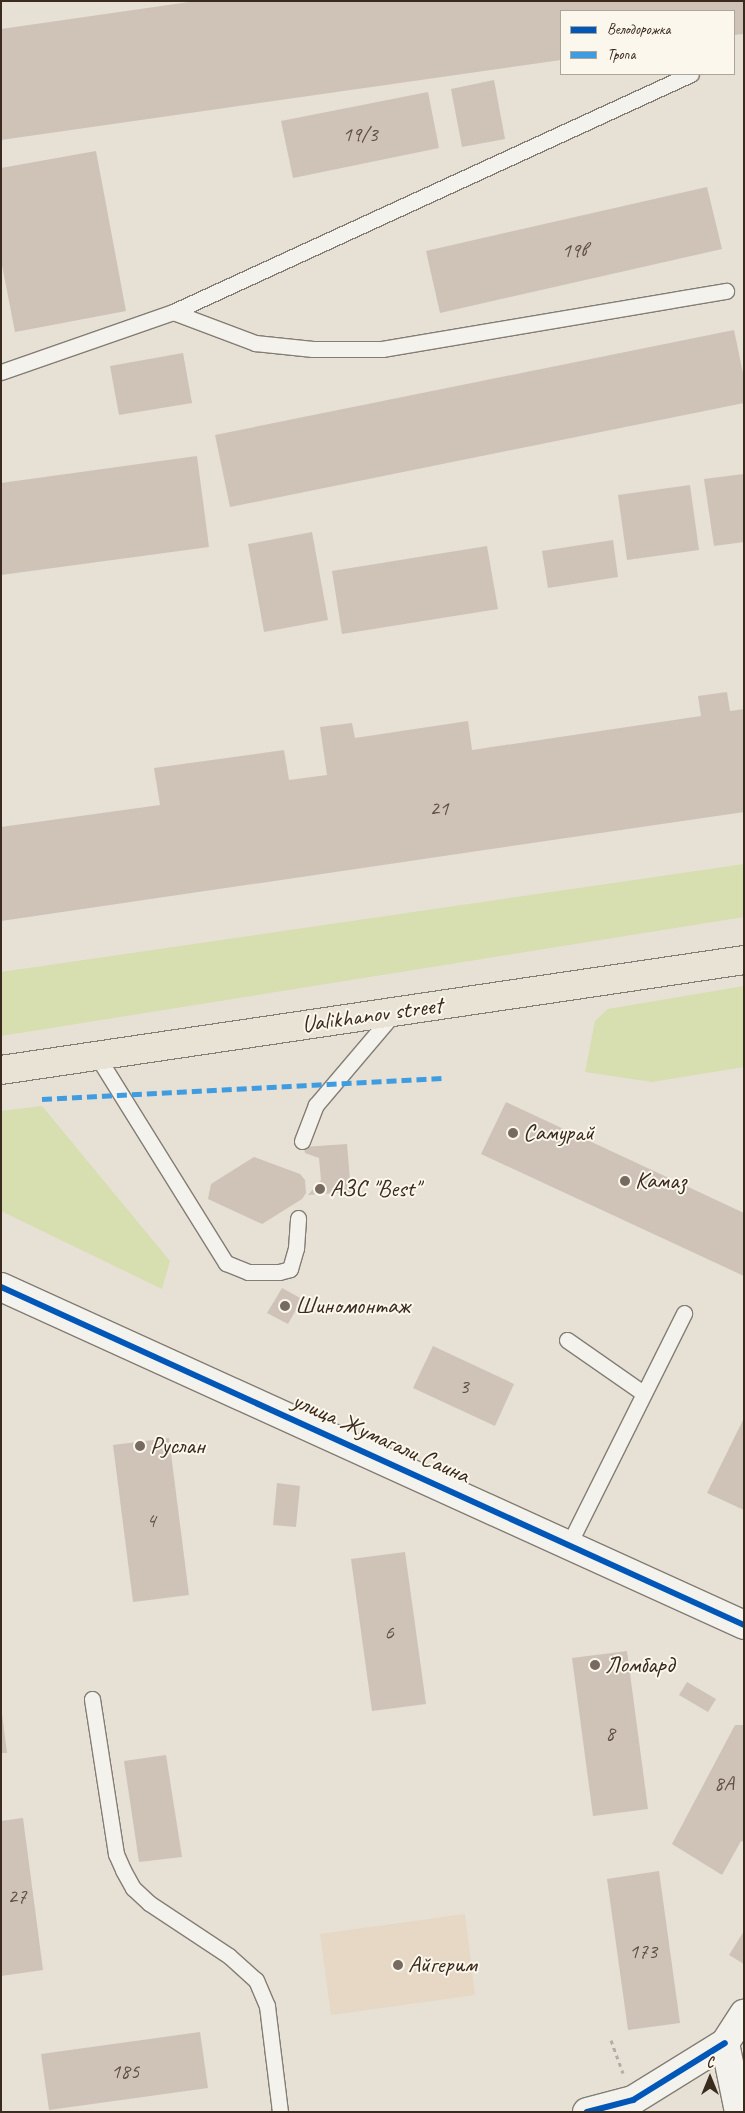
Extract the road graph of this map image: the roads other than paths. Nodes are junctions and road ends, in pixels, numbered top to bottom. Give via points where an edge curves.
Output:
1 (689, 75) edge
2 (726, 291) dead end
3 (173, 312) junction
4 (1, 372) edge
5 (744, 960) edge
6 (395, 1012) junction
7 (96, 1056) junction
8 (1, 1070) edge
9 (302, 1142) dead end
10 (298, 1218) dead end
11 (1, 1287) edge
12 (684, 1314) dead end
13 (567, 1340) dead end
14 (643, 1393) junction
15 (569, 1544) junction
16 (744, 1625) edge
17 (92, 1699) dead end
18 (744, 2014) edge
19 (725, 2043) junction
20 (637, 2106) edge
21 (280, 2112) edge
22 (587, 2112) edge
23 (739, 2112) edge

1 - 3 lane
2 - 3 lane via 382,349 313,349 256,343
3 - 4 lane
5 - 6 highway, Ualikhanov street
6 - 7 highway, Ualikhanov street
6 - 9 lane via 316,1105
7 - 8 highway, Ualikhanov street
7 - 10 lane via 226,1263 248,1272 290,1269 296,1248
11 - 15 street, улица Жумагали Саина
12 - 14 lane
13 - 14 lane
14 - 15 lane
15 - 16 street, улица Жумагали Саина
17 - 21 lane via 116,1854 123,1870 149,1903 236,1961 256,1980 267,2006
18 - 19 street
19 - 20 street
19 - 23 street
20 - 22 street

